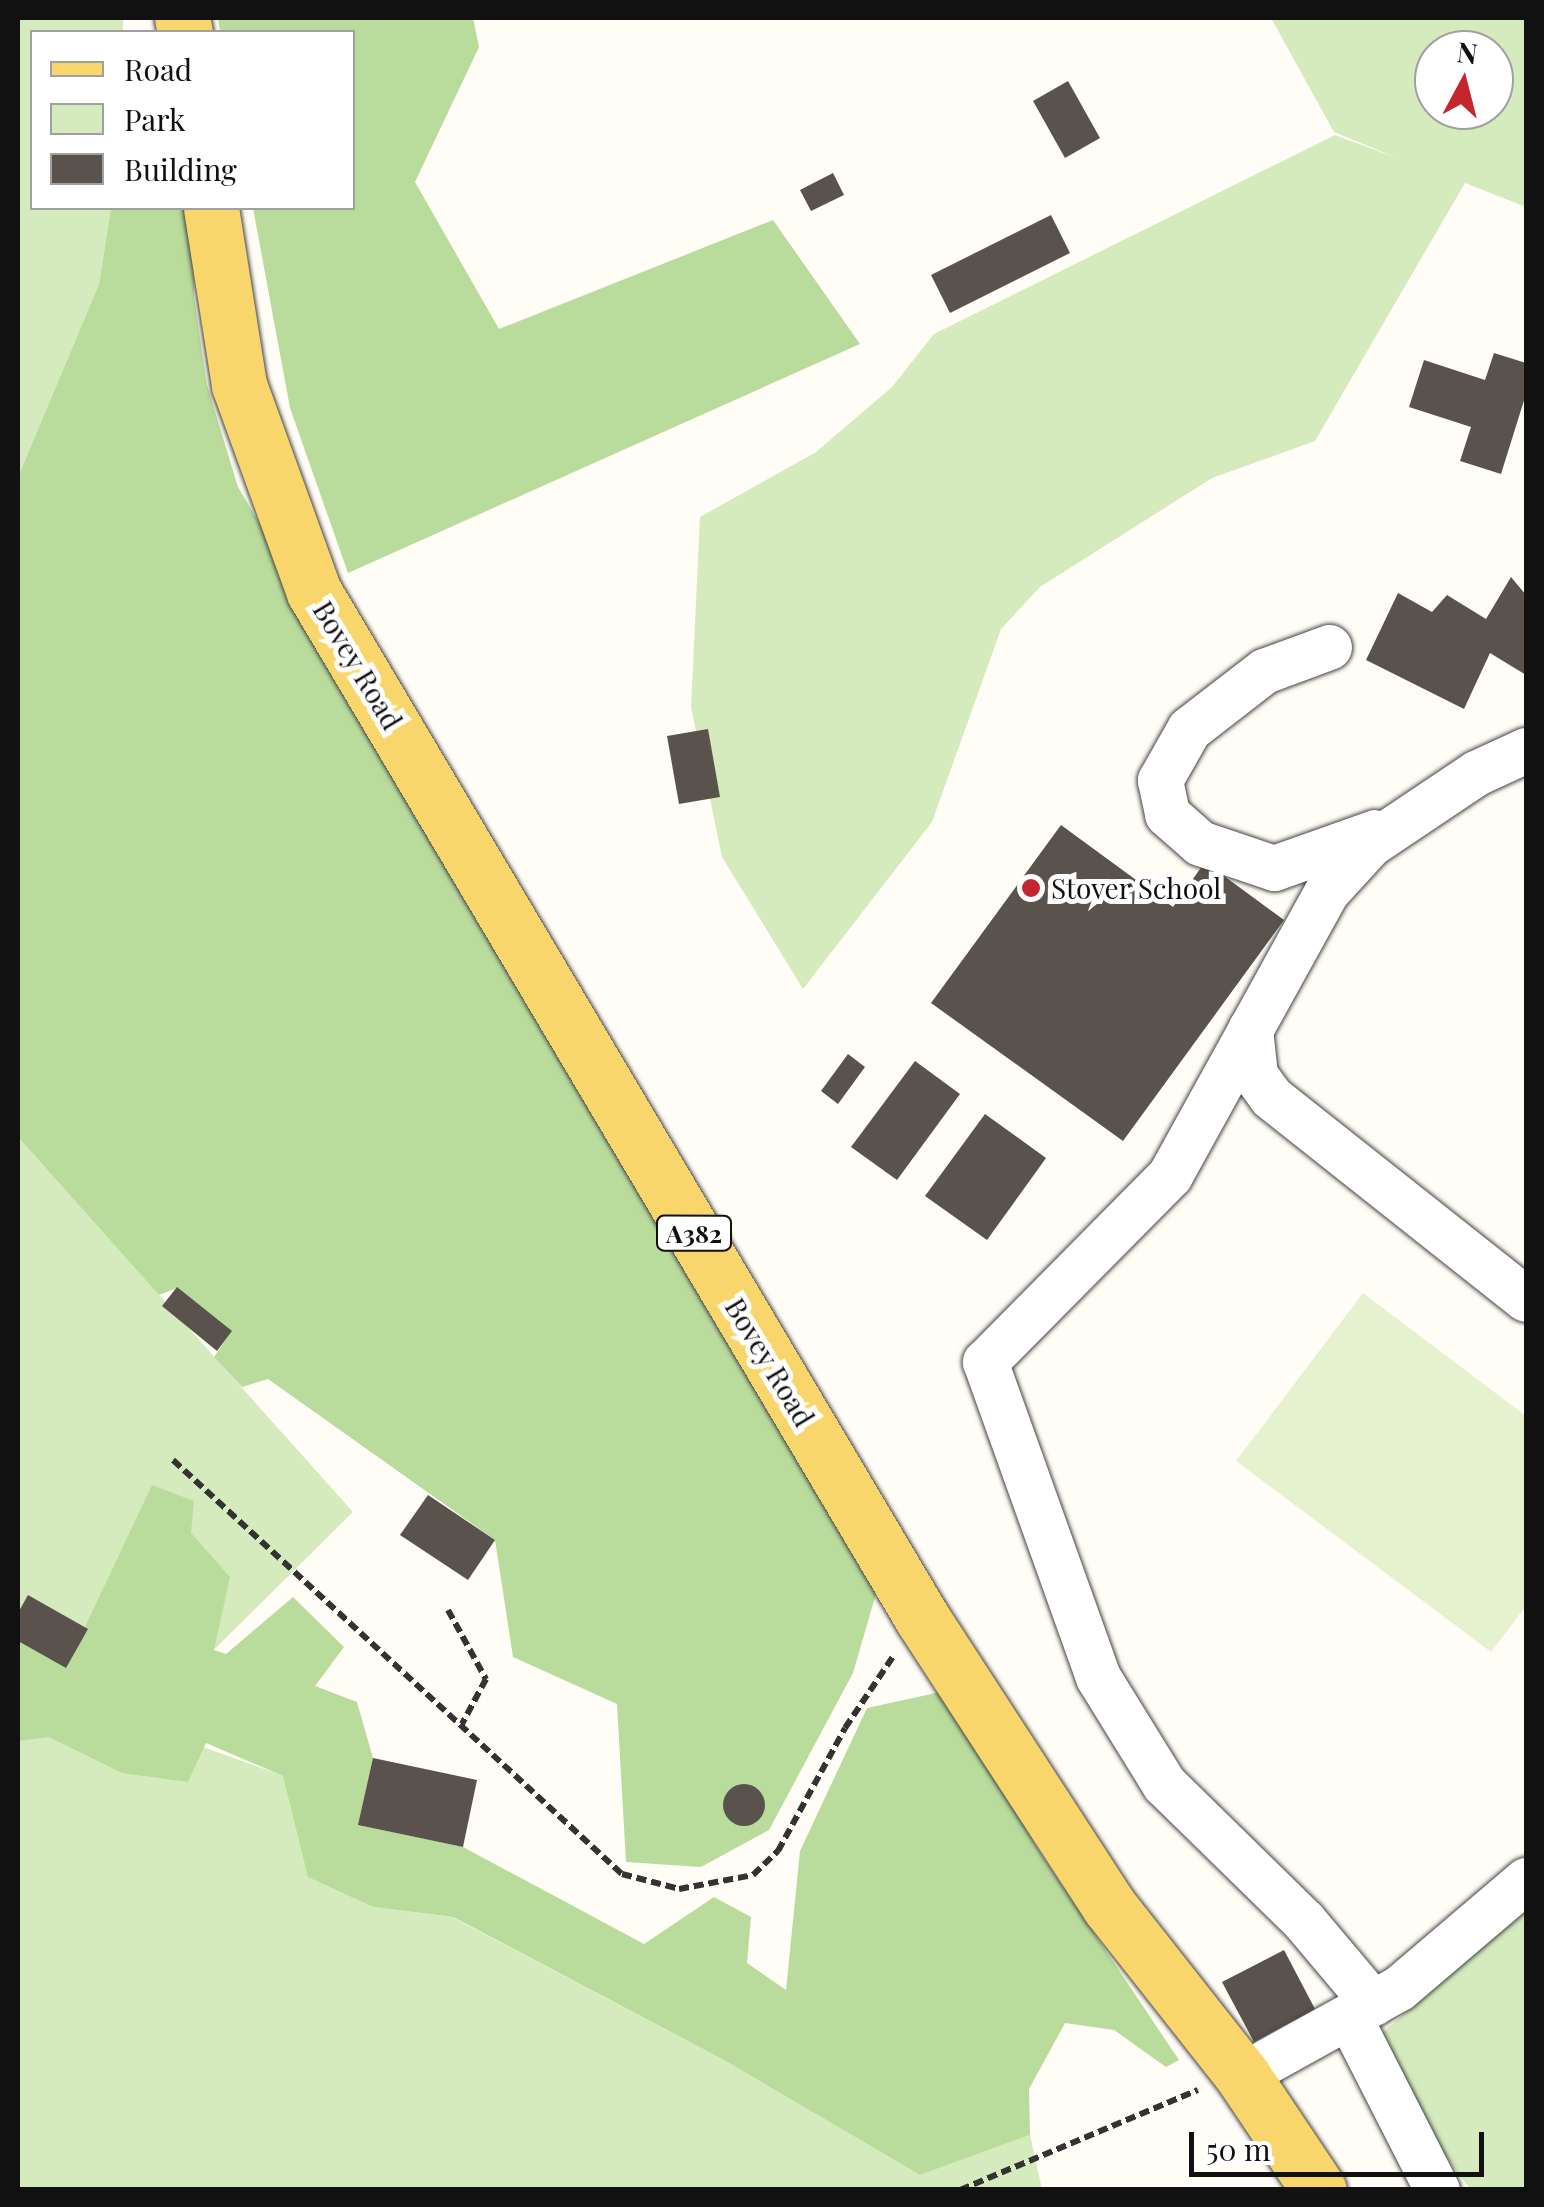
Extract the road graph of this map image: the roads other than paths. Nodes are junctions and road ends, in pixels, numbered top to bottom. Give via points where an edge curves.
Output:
1 (212, 210) edge
2 (1329, 647) dead end
3 (1526, 750) edge
4 (1408, 818) junction
5 (1250, 1029) junction
6 (1526, 1299) edge
7 (1526, 1880) edge
8 (1361, 2010) junction
9 (1242, 2075) junction
10 (1319, 2190) edge
11 (1437, 2190) edge

1 - 9 main road, Bovey Road / A382 via 239,386 314,592 922,1618 1110,1906
2 - 4 lane via 1264,671 1189,730 1160,780 1166,814 1200,842 1274,868
3 - 4 lane via 1476,773
4 - 5 lane via 1370,844 1327,890
5 - 6 lane via 1254,1075 1271,1097
5 - 8 lane via 1170,1175 985,1362 1098,1677 1164,1784 1304,1921
7 - 8 lane via 1399,1988
8 - 9 lane
8 - 11 lane
9 - 10 main road, Bovey Road / A382

